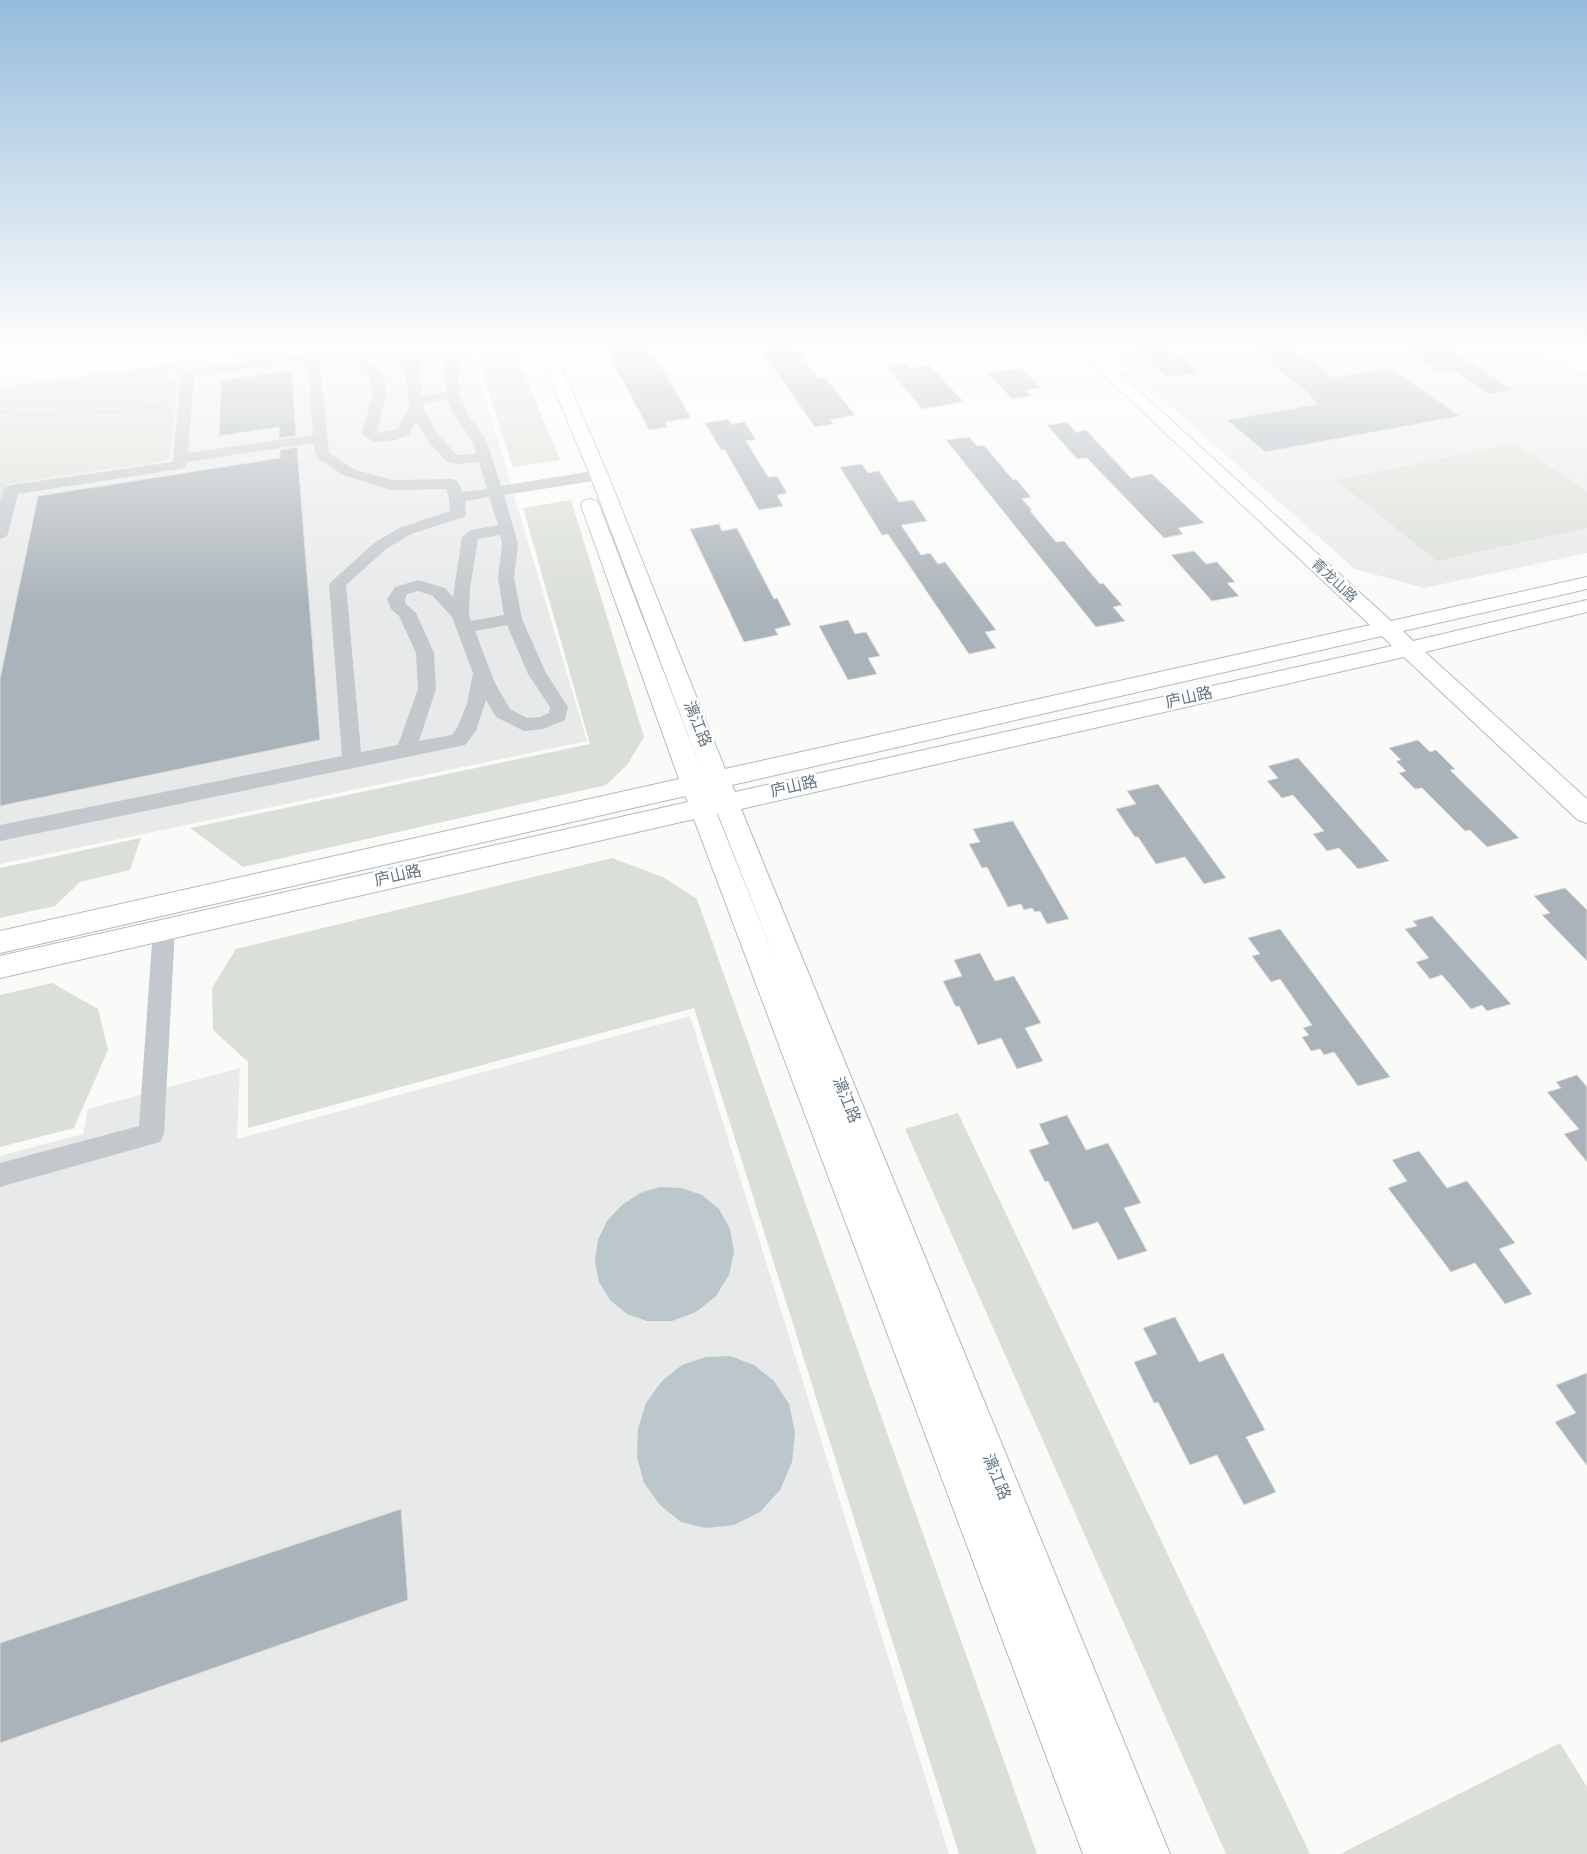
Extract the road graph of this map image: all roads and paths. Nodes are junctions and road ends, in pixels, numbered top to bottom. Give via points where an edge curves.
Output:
1 (183, 434) edge
2 (320, 434) edge
3 (370, 434) edge
4 (400, 434) edge
5 (432, 434) edge
6 (474, 434) edge
7 (570, 434) edge
8 (574, 434) edge
9 (1175, 434) edge
10 (320, 438) junction
11 (485, 457) junction
12 (180, 459) junction
13 (589, 477) junction
14 (496, 492) junction
15 (457, 498) junction
16 (507, 529) junction
17 (0, 534) edge
18 (1587, 583) edge
19 (462, 588) junction
20 (438, 592) junction
21 (1587, 606) edge
22 (513, 619) junction
23 (462, 621) junction
24 (1385, 628) junction
25 (1408, 649) junction
26 (482, 673) junction
27 (496, 702) junction
28 (474, 707) junction
29 (406, 750) junction
30 (352, 761) junction
31 (710, 793) junction
32 (1587, 814) edge
33 (0, 833) edge
34 (164, 917) junction
35 (0, 942) edge
36 (0, 967) edge
37 (0, 1175) edge
38 (1106, 1854) edge
39 (1147, 1854) edge

1 - 12 street
2 - 10 street
3 - 4 street via 375,438 390,438
5 - 11 street via 452,459
6 - 11 street
7 - 13 street, 漓江路
8 - 13 street, 漓江路
9 - 24 street, 青龙山路
10 - 12 street
10 - 15 street via 322,455 348,472 391,485 452,484
11 - 14 street
12 - 17 street via 180,465 11,490
13 - 14 street
13 - 31 street, 漓江路
14 - 15 street
14 - 16 street
15 - 30 street via 458,514 405,531 380,546 337,584
16 - 19 street via 470,537
16 - 22 street via 510,544 506,578
18 - 24 street, 庐山路
19 - 20 street
19 - 23 street
20 - 23 street
20 - 29 street via 418,585 401,591 396,599 397,605 407,613 425,653 427,689
21 - 25 street, 庐山路
22 - 23 street
22 - 27 street via 537,674 560,707 558,716 524,726 503,713
23 - 26 street
24 - 25 street, 青龙山路
24 - 31 street, 庐山路
25 - 31 street, 庐山路
25 - 32 street, 青龙山路
26 - 27 street
26 - 28 street
27 - 28 street
28 - 29 street via 466,731 458,740
29 - 30 street
30 - 33 street
31 - 34 street, 庐山路
31 - 38 street, 漓江路
31 - 39 street, 漓江路
34 - 35 street, 庐山路
34 - 36 street, 庐山路
34 - 37 street via 151,1134

